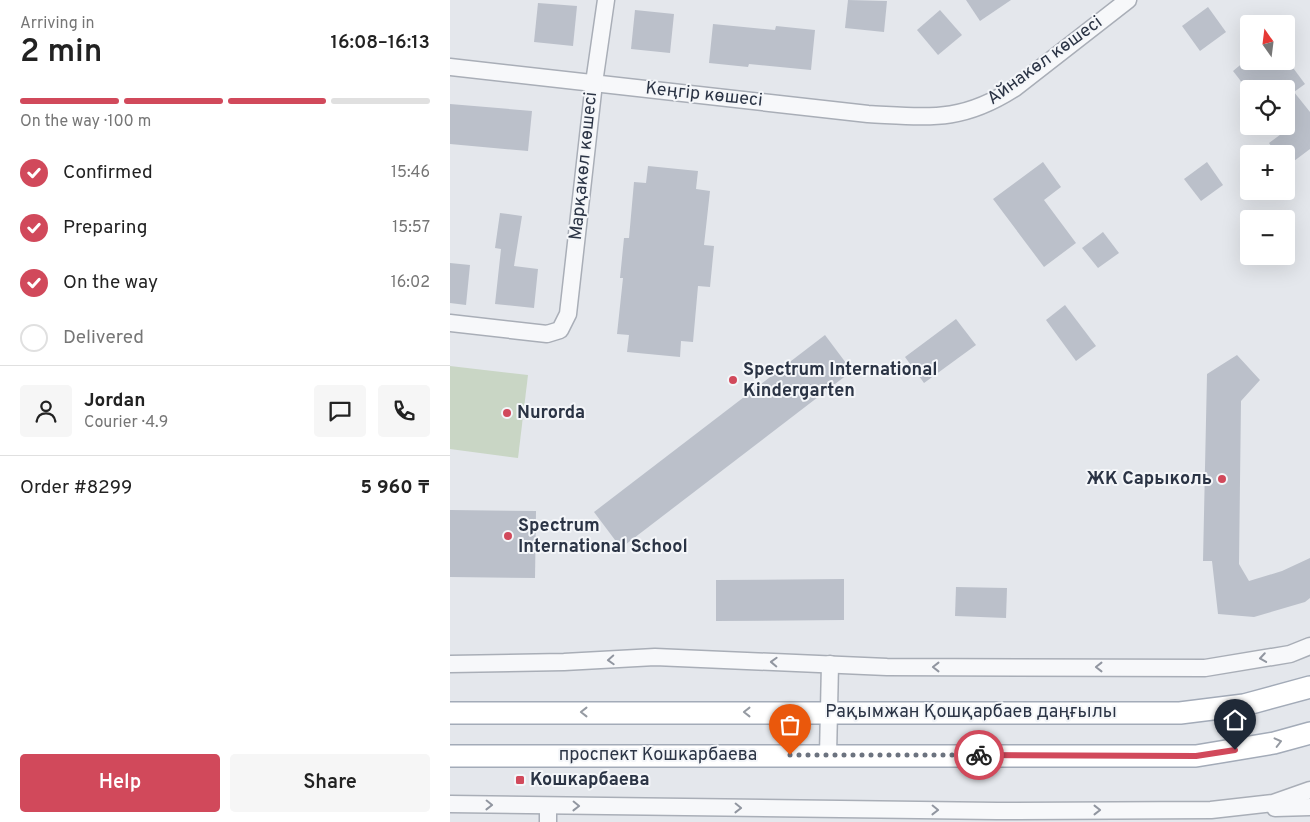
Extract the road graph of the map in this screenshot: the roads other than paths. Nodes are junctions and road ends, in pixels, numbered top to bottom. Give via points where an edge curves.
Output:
1 (606, 0) edge
2 (1128, 0) edge
3 (450, 67) edge
4 (594, 83) junction
5 (959, 114) joint
6 (450, 324) edge
7 (1310, 646) edge
8 (450, 664) edge
9 (830, 664) junction
10 (1310, 687) edge
11 (829, 712) junction
12 (450, 713) edge
13 (1310, 734) edge
14 (828, 755) junction
15 (450, 756) edge
16 (1310, 790) edge
17 (450, 804) edge
18 (1310, 807) edge
19 (1220, 809) junction
20 (548, 814) edge
21 (795, 815) edge
22 (996, 816) edge
23 (1059, 816) edge

1 - 4 street, Марқакөл көшесі
2 - 5 street, Айнакөл көшесі via 1015,88 980,108
3 - 4 street, Кеңгір көшесі
4 - 5 street, Кеңгір көшесі via 868,114 930,117
4 - 6 street, Марқакөл көшесі via 568,314 560,330 547,334
7 -> 9 street via 1290,654 1205,668
9 -> 8 street via 655,657
9 - 11 street
10 - 11 main road, Рақымжан Қошқарбаев даңғылы via 1244,705 1180,713
11 -> 12 main road, Рақымжан Қошқарбаев даңғылы
11 - 14 street
14 -> 13 main road, проспект Кошкарбаева via 1196,756
14 - 15 main road, проспект Кошкарбаева
16 - 19 street via 1273,803
17 -> 20 street
18 - 19 street
23 -> 19 street
20 -> 21 street
21 -> 22 street
22 - 23 street

